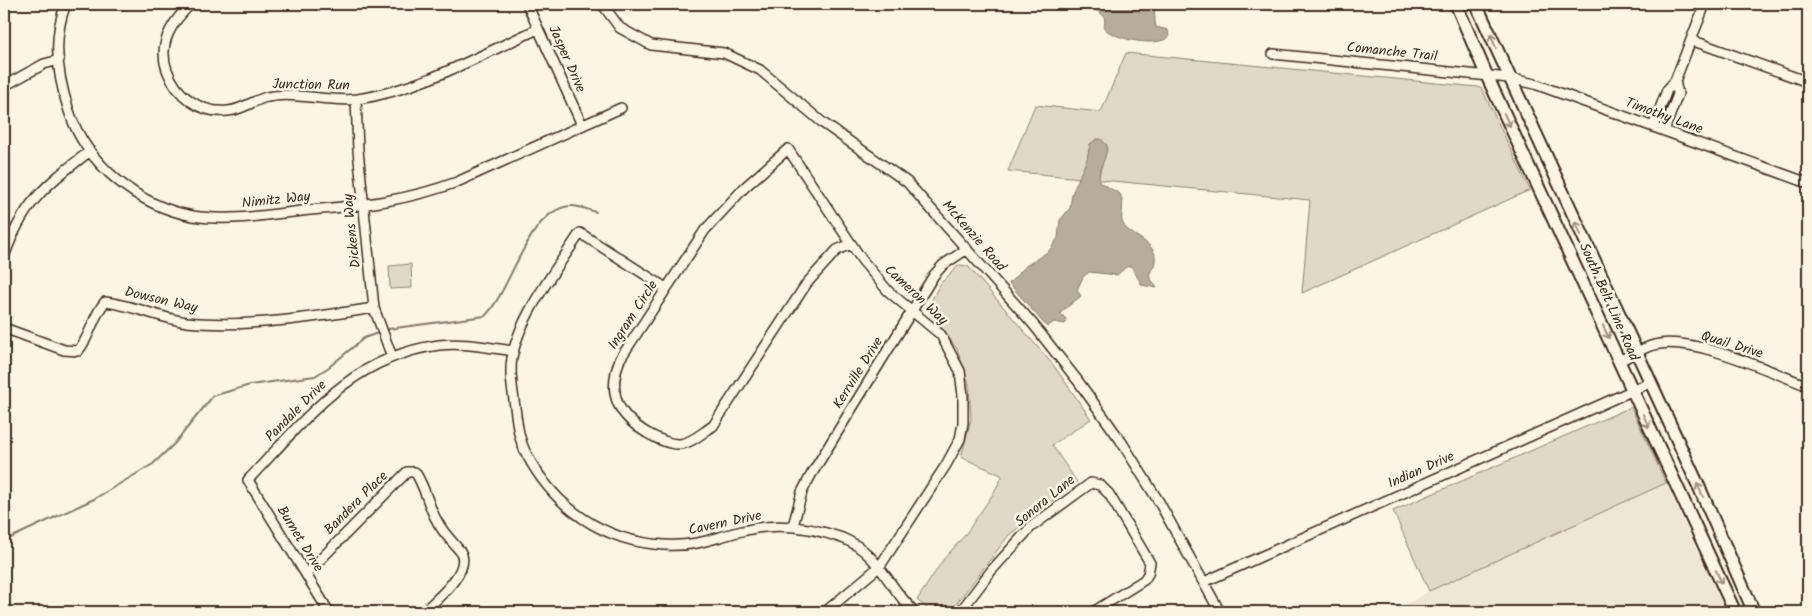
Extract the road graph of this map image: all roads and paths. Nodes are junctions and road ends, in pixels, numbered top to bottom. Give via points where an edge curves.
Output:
1 (66, 4) edge
2 (192, 4) edge
3 (527, 4) edge
4 (602, 4) edge
5 (1456, 4) edge
6 (1476, 4) edge
7 (1705, 4) edge
8 (538, 29) junction
9 (1691, 40) junction
10 (1273, 54) dead end
11 (59, 60) junction
12 (1487, 76) junction
13 (1509, 78) junction
14 (1675, 82) junction
15 (1808, 82) edge
16 (4, 86) edge
17 (356, 99) junction
18 (621, 108) dead end
19 (582, 125) junction
20 (1653, 127) junction
21 (1664, 131) junction
22 (788, 150) joint
23 (90, 151) junction
24 (1808, 183) edge
25 (364, 205) junction
26 (851, 244) junction
27 (967, 249) junction
28 (4, 257) edge
29 (666, 288) junction
30 (374, 308) junction
31 (912, 311) junction
32 (4, 328) edge
33 (514, 351) junction
34 (1636, 353) junction
35 (392, 358) junction
36 (1619, 361) junction
37 (1650, 383) junction
38 (1808, 386) edge
39 (1633, 391) junction
40 (248, 480) joint
41 (793, 526) junction
42 (1720, 535) junction
43 (1703, 542) junction
44 (880, 566) junction
45 (306, 574) junction
46 (1204, 582) junction
47 (329, 612) edge
48 (423, 612) edge
49 (825, 612) edge
50 (914, 612) edge
51 (960, 612) edge
52 (1093, 612) edge
53 (1220, 612) edge
54 (1735, 612) edge
55 (1754, 612) edge

1 - 11 street, Nimitz Way via 58,44
2 - 17 street, Junction Run via 175,19 166,38 164,62 171,82 186,99 205,109 227,111 266,97
3 - 8 street, Jasper Drive
4 - 27 street, McKenzie Road via 620,28 651,44 724,53 760,70 823,123 907,182
5 - 12 main road, South Belt Line Road
13 -> 6 main road, South Belt Line Road
7 - 9 street
8 - 17 street, Junction Run via 414,85
8 - 19 street, Jasper Drive
9 - 14 street
9 - 15 street
10 - 12 street, Comanche Trail
11 - 16 street via 44,64
11 - 23 street, Nimitz Way via 61,85 73,122
12 - 13 street, Comanche Trail
12 -> 36 main road, South Belt Line Road
13 - 20 street, Timothy Lane via 1535,84
34 -> 13 main road, South Belt Line Road
14 - 20 street via 1667,90
14 - 21 street via 1678,94
17 - 25 street, Dickens Way
18 - 19 street, Nimitz Way
19 - 25 street, Nimitz Way via 458,182 430,192
20 - 21 street, Timothy Lane
21 - 24 street, Timothy Lane
22 - 26 street, Cameron Way
22 - 29 street, Ingram Circle via 744,187 705,230
23 - 25 street, Nimitz Way via 110,174 132,191 173,211 194,216 234,218
23 - 28 street via 47,184 32,200
25 - 30 street, Dickens Way
26 - 29 street, Ingram Circle via 837,250 807,283 713,426 680,444 653,437 634,425 622,414 616,396 615,377 620,359
26 - 31 street, Cameron Way via 888,291
27 - 31 street, Kerrville Drive via 934,275
27 - 46 street, McKenzie Road via 1078,381 1149,487
29 - 33 street, Cavern Drive via 580,233 526,319
30 - 32 street, Dowson Way via 212,324 184,321 105,302 96,314 86,342 78,351 64,350
30 - 35 street, Dickens Way
31 - 41 street, Kerrville Drive via 811,475 802,492
31 - 44 street, Cameron Way via 941,335 960,371 964,396 963,423 960,440 946,465
33 - 35 street, Pandale Drive via 439,345
33 - 41 street, Cavern Drive via 512,385 518,430 526,454 550,490 582,519 614,536 640,544 667,546 695,545 743,530
34 - 36 street, Quail Drive
34 - 37 main road, South Belt Line Road
34 - 38 street, Quail Drive via 1654,345 1676,344 1704,349
35 - 40 street, Pandale Drive via 373,364 326,398
36 - 39 main road, South Belt Line Road
37 - 39 street, Indian Drive
42 -> 37 main road, South Belt Line Road
39 -> 43 main road, South Belt Line Road
39 - 46 street, Indian Drive
40 - 45 street, Burnet Drive
41 - 44 street, Cavern Drive via 843,539 872,556
42 - 43 main road
42 - 55 main road, South Belt Line Road
43 -> 54 main road, South Belt Line Road
44 - 49 street, Cameron Way
44 - 50 street, Cavern Drive
45 - 47 street, Burnet Drive
45 - 48 street, Bandera Place via 385,492 407,472 415,472 428,506 463,559 462,568 444,592
46 - 53 street, McKenzie Road
51 - 52 street, Sonora Lane via 1031,527 1090,483 1100,485 1109,494 1150,563 1144,580

